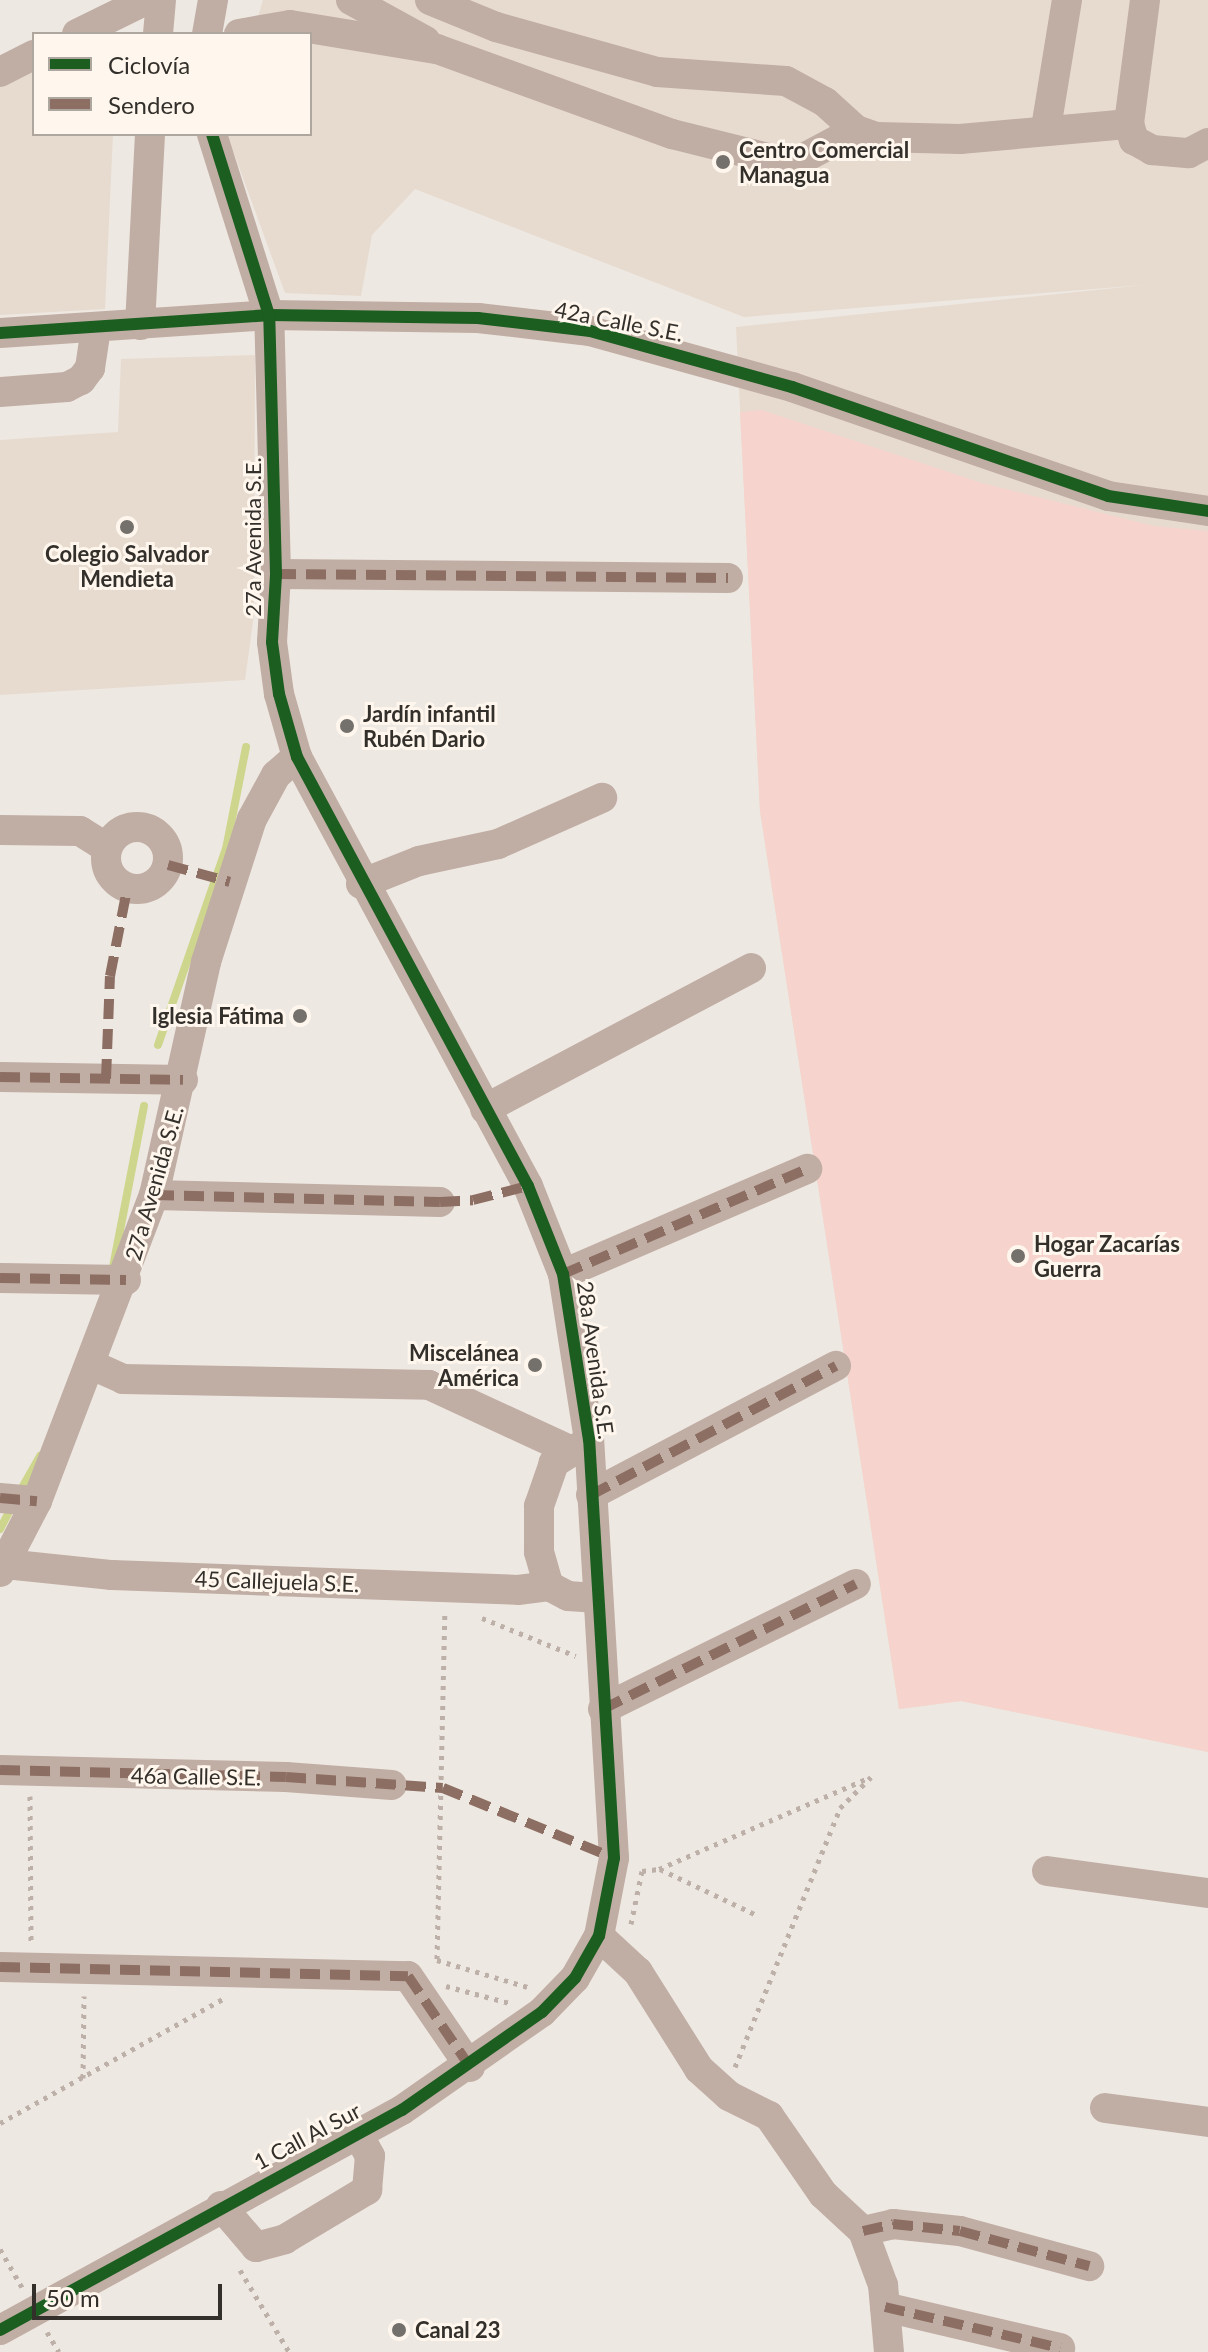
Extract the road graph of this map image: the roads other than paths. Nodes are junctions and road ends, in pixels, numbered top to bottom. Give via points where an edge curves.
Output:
1 (146, 0) edge
2 (161, 0) edge
3 (213, 0) edge
4 (351, 0) edge
5 (430, 0) edge
6 (1067, 0) edge
7 (1145, 0) edge
8 (81, 32) edge
9 (158, 32) edge
10 (207, 32) edge
11 (245, 32) edge
12 (437, 49) junction
13 (32, 56) edge
14 (0, 72) edge
15 (1129, 124) junction
16 (1046, 128) junction
17 (856, 130) junction
18 (150, 136) edge
19 (213, 136) edge
20 (1208, 143) edge
21 (269, 315) junction
22 (140, 325) junction
23 (96, 328) junction
24 (0, 333) edge
25 (0, 392) edge
26 (1208, 511) edge
27 (276, 574) junction
28 (728, 578) dead end
29 (297, 757) junction
30 (602, 798) dead end
31 (0, 830) edge
32 (106, 847) dead end
33 (361, 884) junction
34 (751, 968) dead end
35 (0, 1077) edge
36 (183, 1080) junction
37 (485, 1109) junction
38 (807, 1169) dead end
39 (154, 1195) junction
40 (440, 1202) dead end
41 (563, 1274) junction
42 (0, 1278) edge
43 (122, 1280) junction
44 (92, 1365) junction
45 (836, 1366) dead end
46 (580, 1446) junction
47 (591, 1495) junction
48 (20, 1499) edge
49 (2, 1568) edge
50 (856, 1584) dead end
51 (549, 1586) junction
52 (598, 1598) junction
53 (603, 1709) junction
54 (15, 1772) edge
55 (392, 1785) dead end
56 (1047, 1871) dead end
57 (1208, 1893) edge
58 (599, 1936) junction
59 (0, 1967) edge
60 (470, 2067) junction
61 (1105, 2108) dead end
62 (1208, 2122) edge
63 (356, 2131) junction
64 (221, 2206) junction
65 (863, 2231) junction
66 (1089, 2266) dead end
67 (885, 2307) junction
68 (0, 2330) edge
69 (1060, 2348) dead end
70 (889, 2352) edge

1 - 8 street
2 - 9 street
3 - 10 street
4 - 12 street
5 - 17 street via 496,27 657,72 786,81 825,102
6 - 16 street
7 - 15 street
11 - 12 street via 264,26 317,27
12 - 17 street via 672,134 768,158 802,159
13 - 14 street
15 - 16 street
15 - 20 street via 1134,140 1152,150 1189,153
16 - 17 street via 960,139 876,137
18 - 22 street
19 - 21 street, 27a Avenida S.E.
21 - 22 street, 42a Calle S.E.
21 - 26 street, 42a Calle S.E. via 478,318 590,331 711,361 1108,496
21 - 27 street, 27a Avenida S.E.
22 - 23 street, 42a Calle S.E.
23 - 24 street, 42a Calle S.E.
23 - 25 street via 90,368 81,380 67,387
27 - 28 street
27 - 29 street, 27a Avenida S.E. via 272,642 279,694
29 - 33 street, 28a Avenida S.E.
29 - 36 street, 27a Avenida S.E. via 276,775 252,819 206,962
30 - 33 street via 498,844 419,861
31 - 32 street via 80,831
33 - 37 street, 28a Avenida S.E.
34 - 37 street
35 - 36 street
36 - 39 street, 27a Avenida S.E.
37 - 41 street, 28a Avenida S.E. via 528,1186
38 - 41 street
39 - 40 street
39 - 43 street, 27a Avenida S.E.
41 - 46 street, 28a Avenida S.E.
42 - 43 street
43 - 44 street, 27a Avenida S.E.
44 - 46 street via 123,1379 429,1385
44 - 48 street, 27a Avenida S.E.
45 - 47 street
46 - 47 street, 28a Avenida S.E.
46 - 51 street via 554,1463 539,1506 539,1552
47 - 52 street, 28a Avenida S.E.
48 - 49 street, 27a Avenida S.E.
49 - 51 street, 45 Callejuela S.E. via 445,1601
50 - 53 street
51 - 52 street, 45 Callejuela S.E. via 568,1596
52 - 53 street, 28a Avenida S.E.
53 - 58 street, 28a Avenida S.E. via 614,1858
54 - 55 street, 46a Calle S.E. via 286,1777
56 - 57 street
58 - 60 street, 1 Call Al Sur via 575,1978 550,2004
58 - 65 street via 638,1972 699,2069 723,2091 769,2116 823,2194
59 - 60 street via 408,1976
60 - 63 street, 1 Call Al Sur via 402,2110
61 - 62 street
63 - 64 street, 1 Call Al Sur
63 - 64 street via 370,2156 367,2190 285,2239 256,2247
64 - 68 street, 1 Call Al Sur
65 - 66 street via 893,2224 960,2231
65 - 67 street via 883,2285
67 - 69 street
67 - 70 street

